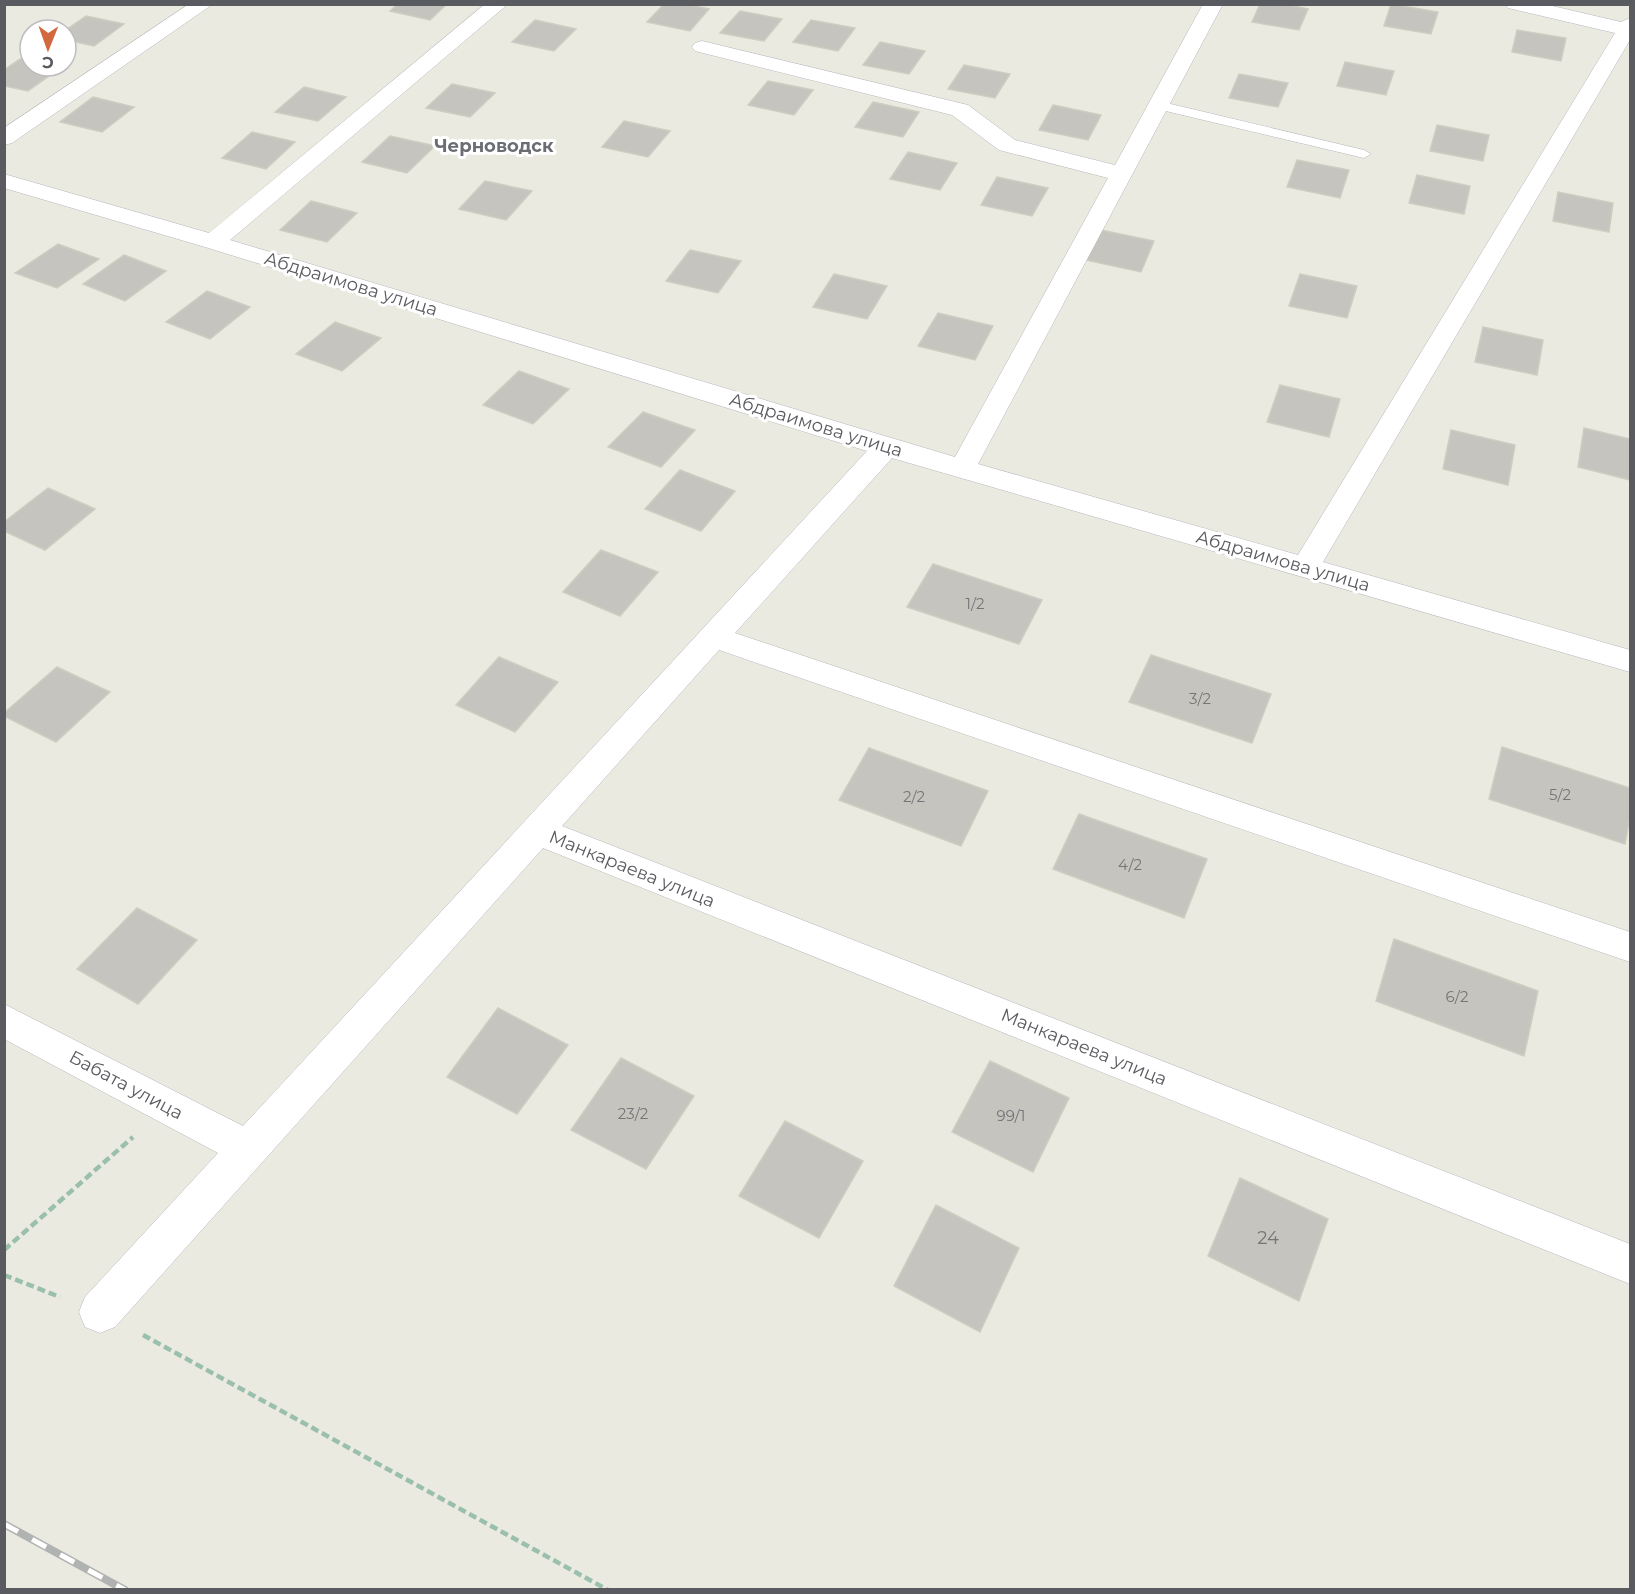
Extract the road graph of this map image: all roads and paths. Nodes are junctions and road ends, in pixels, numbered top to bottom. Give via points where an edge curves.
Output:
1 (203, 4) edge
2 (498, 4) edge
3 (1213, 4) edge
4 (1515, 4) edge
5 (1629, 28) edge
6 (702, 47) dead end
7 (1158, 105) junction
8 (4, 138) edge
9 (1364, 154) dead end
10 (1121, 174) junction
11 (4, 181) edge
12 (213, 242) junction
13 (886, 447) junction
14 (962, 469) junction
15 (1305, 568) junction
16 (714, 637) junction
17 (1630, 661) edge
18 (537, 831) junction
19 (1630, 947) edge
20 (4, 1020) edge
21 (168, 1107) junction
22 (248, 1149) junction
23 (4, 1250) edge
24 (1630, 1264) edge
25 (4, 1275) edge
26 (100, 1312) junction
27 (608, 1590) edge

1 - 8 street
2 - 12 street
3 - 7 street
4 - 5 street
5 - 15 street
6 - 10 street via 960,110 1006,145
7 - 9 lane
7 - 10 street
10 - 14 street
11 - 12 street, Абдраимова улица
12 - 13 street, Абдраимова улица
13 - 14 street, Абдраимова улица
13 - 16 street
14 - 15 street, Абдраимова улица
15 - 17 street, Абдраимова улица
16 - 18 street
16 - 19 street
18 - 22 street
18 - 24 street, Манкараева улица
20 - 21 street, Бабата улица
21 - 22 street, Бабата улица
21 - 23 path
22 - 26 street
25 - 26 path
26 - 27 path

